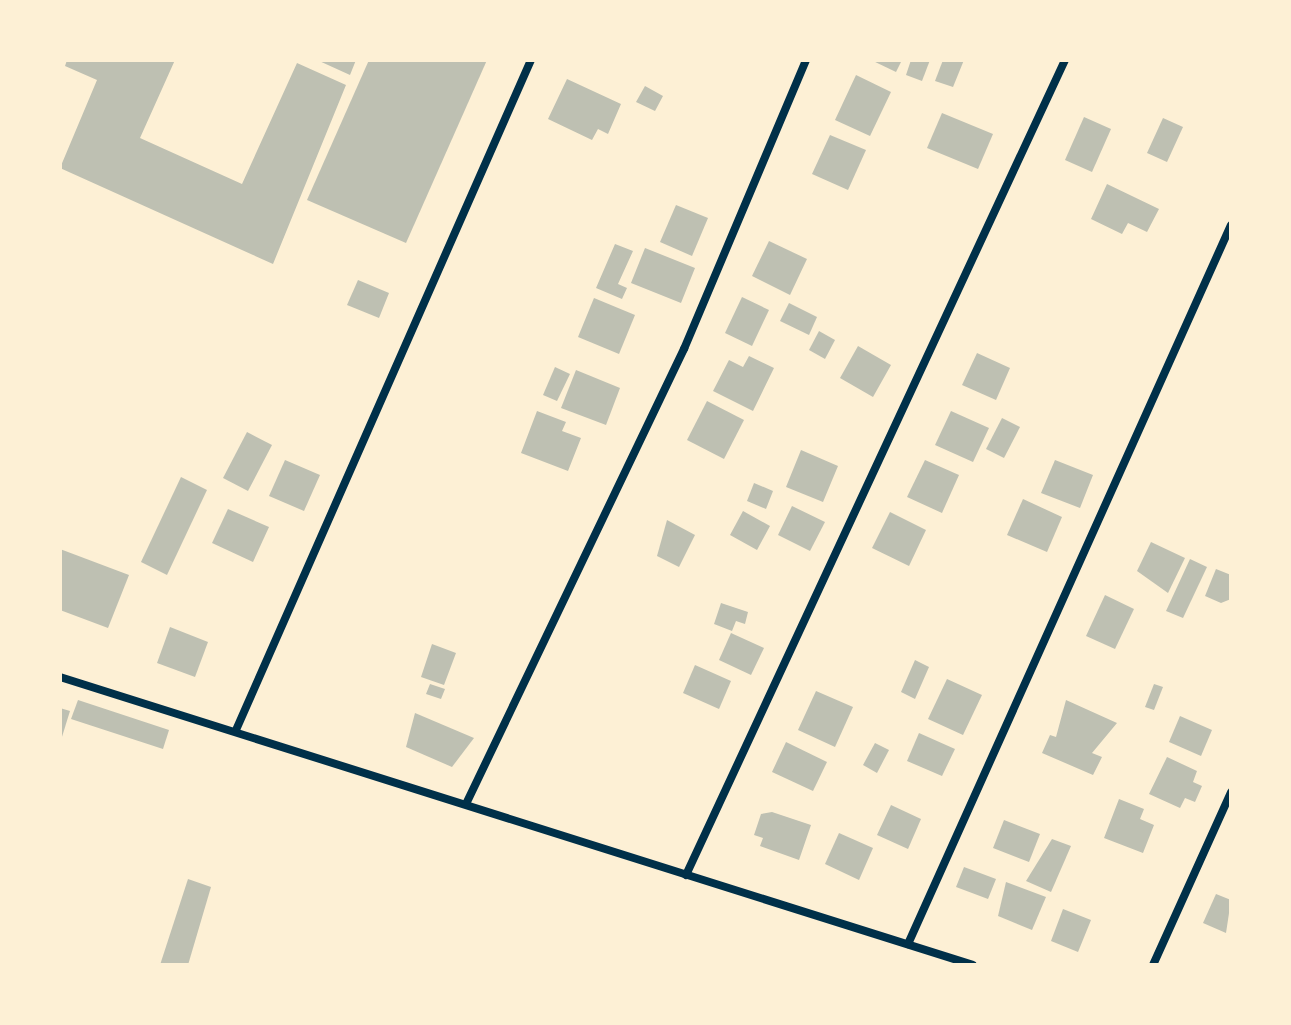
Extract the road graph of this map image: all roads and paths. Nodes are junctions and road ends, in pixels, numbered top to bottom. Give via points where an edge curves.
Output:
1 (531, 60) edge
2 (806, 60) edge
3 (1065, 60) edge
4 (1231, 225) edge
5 (60, 677) edge
6 (236, 730) junction
7 (1231, 792) edge
8 (466, 804) junction
9 (686, 875) junction
10 (908, 944) junction
11 (973, 965) edge
12 (1153, 965) edge

1 - 6 street
2 - 8 street via 684,349
3 - 9 street
4 - 10 street
5 - 6 street
6 - 8 street
7 - 12 street
8 - 9 street
9 - 10 street
10 - 11 street

